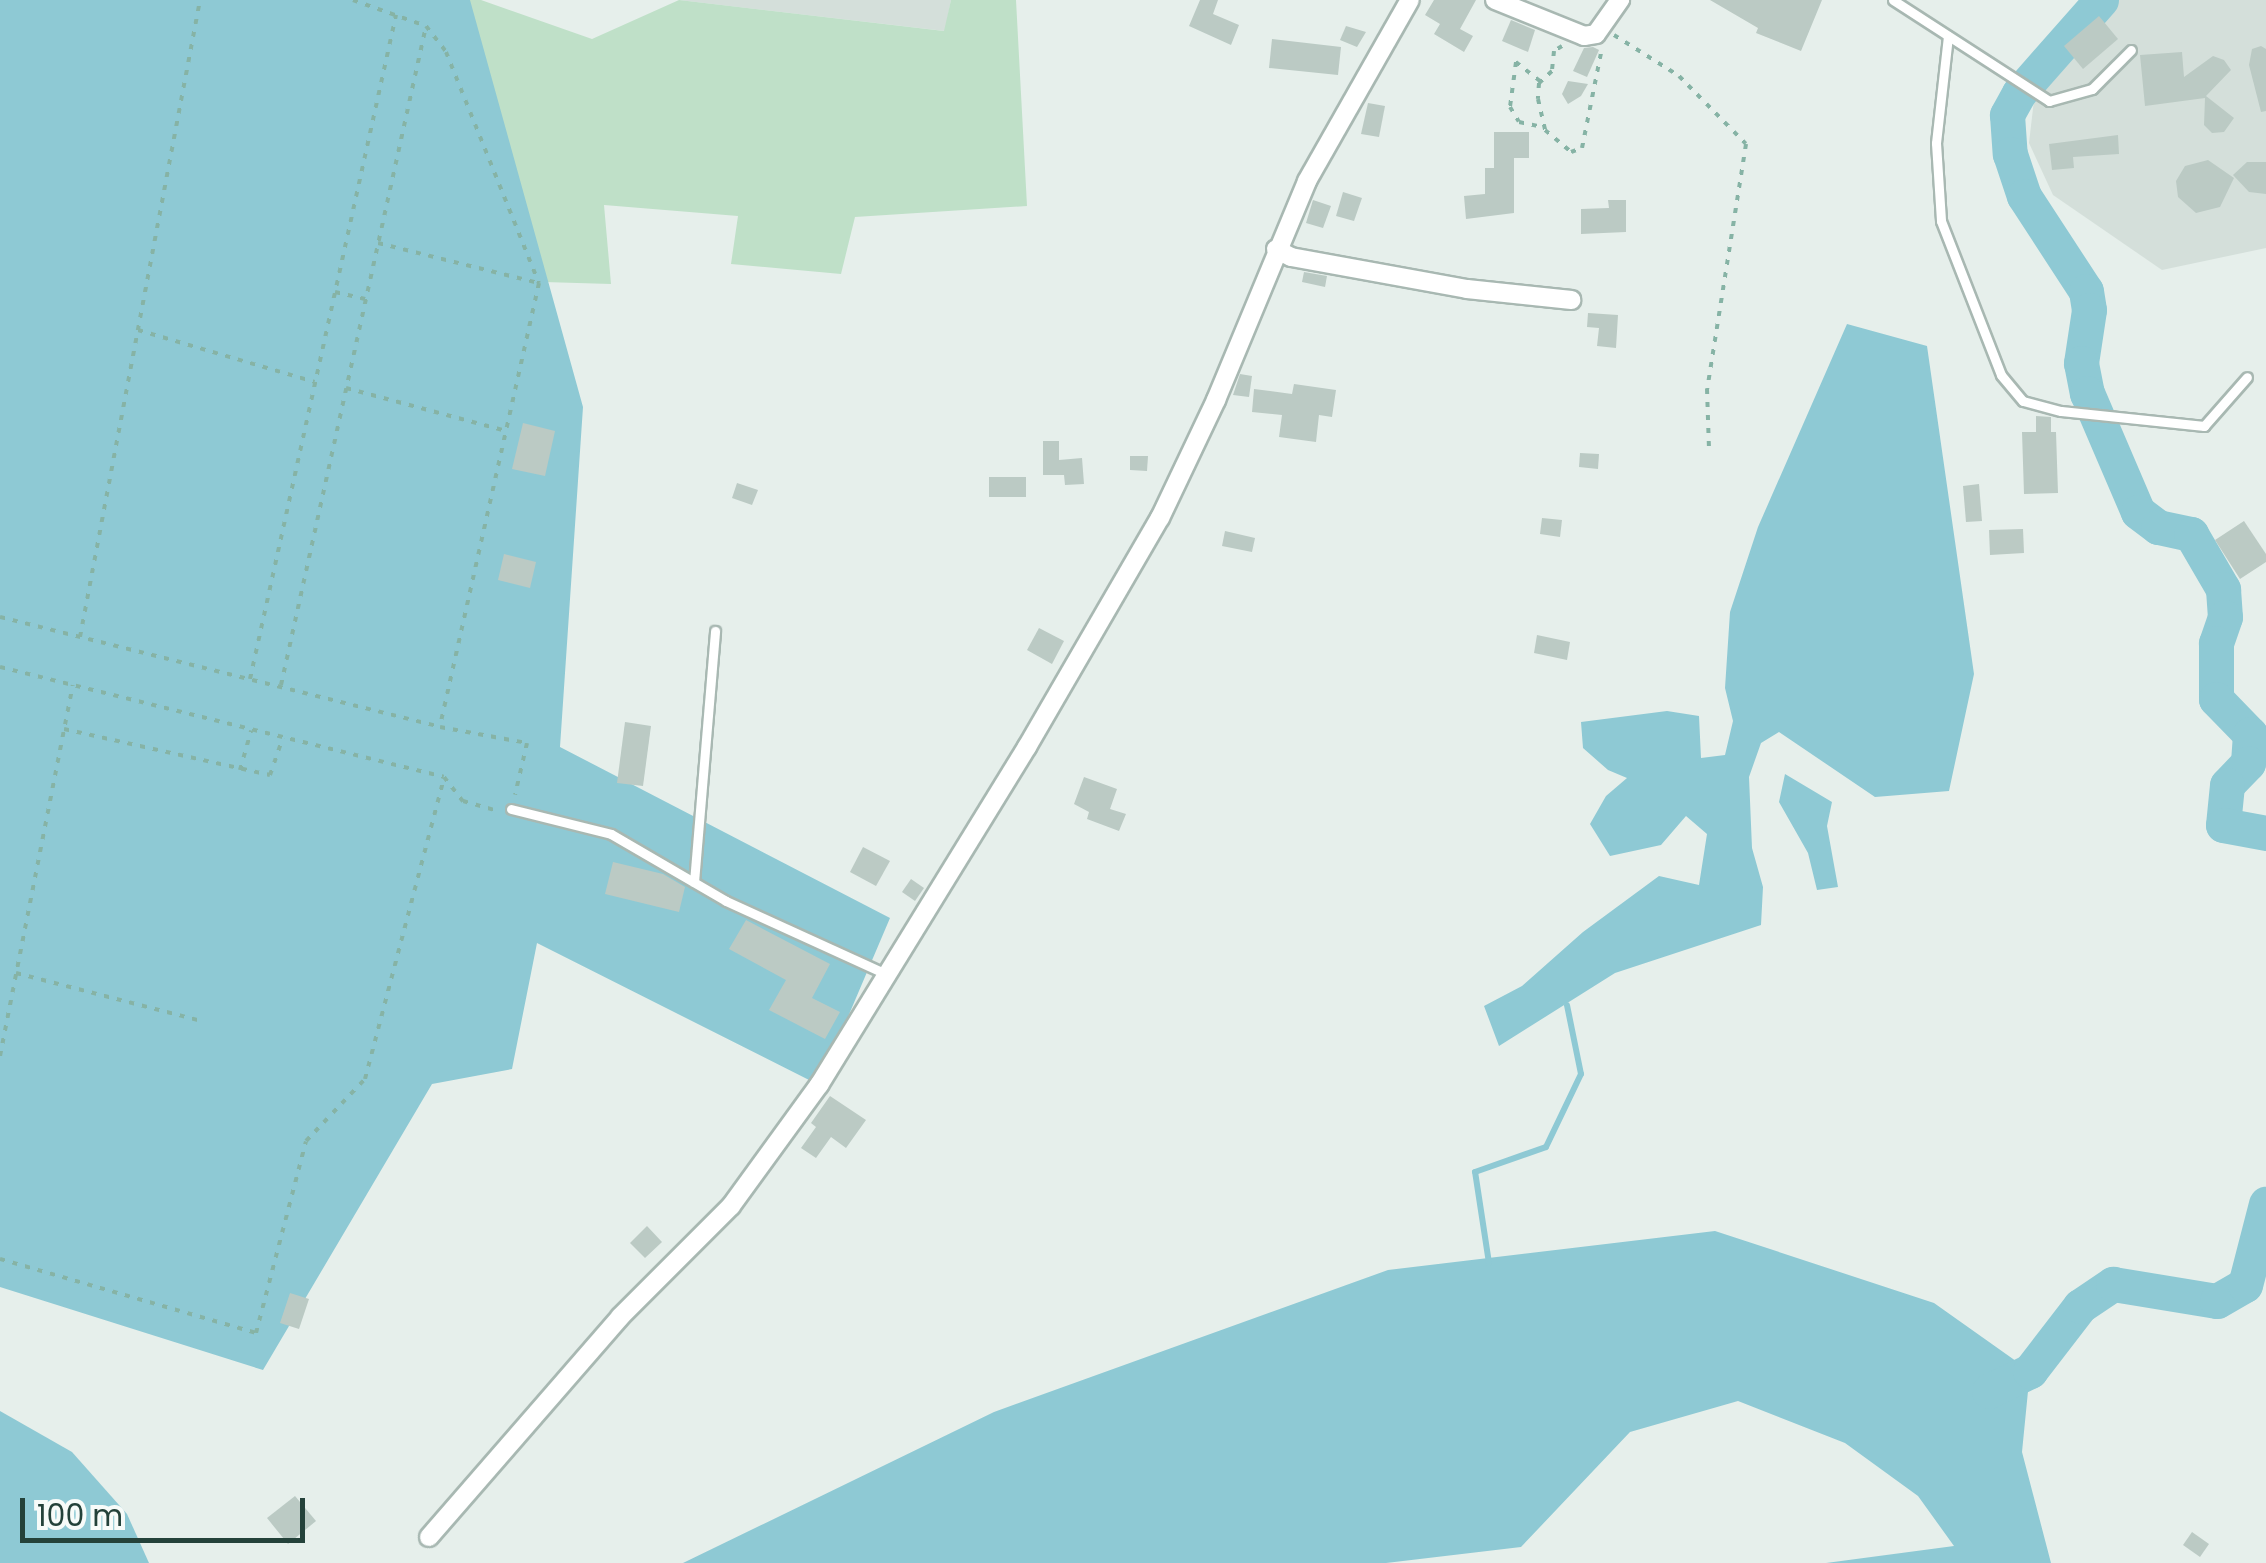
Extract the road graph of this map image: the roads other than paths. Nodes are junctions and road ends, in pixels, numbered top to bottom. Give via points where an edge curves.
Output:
1 (1410, 0) edge
2 (1494, 0) edge
3 (1620, 0) edge
4 (1893, 0) edge
5 (1948, 36) junction
6 (2131, 50) dead end
7 (1276, 250) junction
8 (1571, 300) dead end
9 (2247, 376) dead end
10 (715, 631) dead end
11 (511, 809) road end
12 (694, 882) junction
13 (888, 975) junction
14 (429, 1537) dead end

1 - 7 street via 1334,128
2 - 3 street via 1571,34 1596,34
4 - 5 lane
5 - 6 lane via 2049,101 2092,89
5 - 9 lane via 1936,143 1941,222 2002,375 2023,401 2204,426
7 - 8 street via 1468,289
7 - 13 street via 1160,518
10 - 12 lane
11 - 12 lane via 611,834
12 - 13 lane
13 - 14 street via 819,1086 731,1206 620,1317

